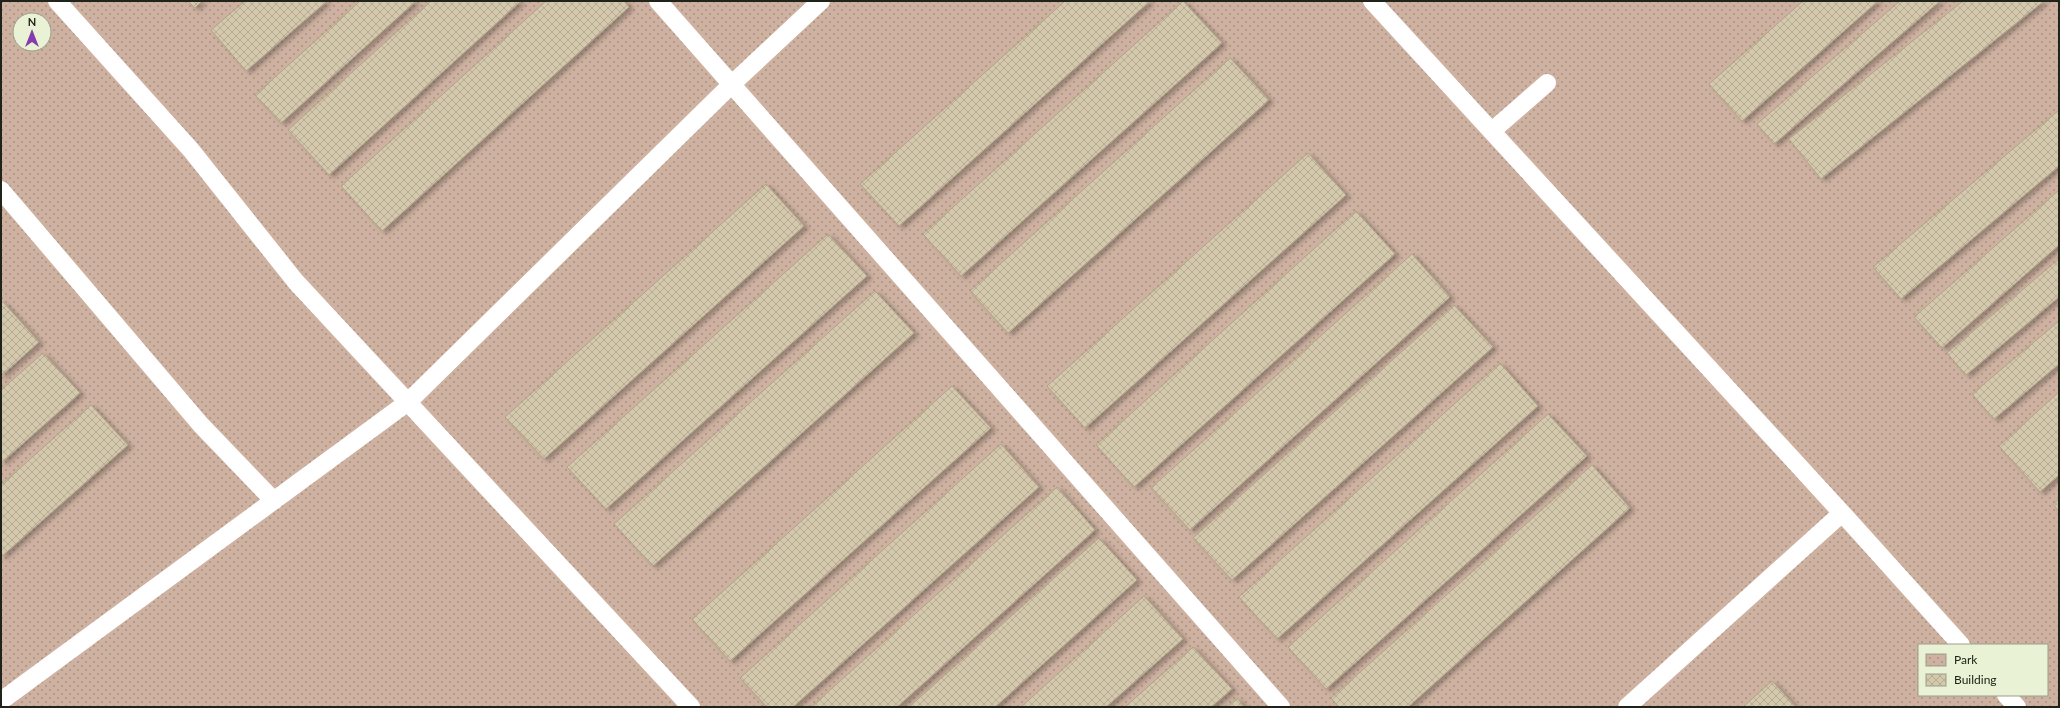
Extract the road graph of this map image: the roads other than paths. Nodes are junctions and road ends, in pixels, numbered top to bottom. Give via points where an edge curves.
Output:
1 (57, 1) edge
2 (658, 1) edge
3 (821, 1) edge
4 (1372, 1) edge
5 (1547, 83) dead end
6 (732, 84) junction
7 (1492, 131) junction
8 (1, 190) edge
9 (408, 402) junction
10 (274, 501) junction
11 (1842, 513) junction
12 (1960, 644) edge
13 (2007, 696) edge
14 (1, 701) edge
15 (691, 707) edge
16 (1281, 707) edge
17 (1627, 707) edge
18 (2017, 707) edge

1 - 9 lane via 191,150 296,282
2 - 6 lane
3 - 6 lane
4 - 7 lane
5 - 7 lane
6 - 9 lane
6 - 16 lane
7 - 11 lane
8 - 10 lane via 201,425
9 - 10 lane
9 - 15 lane
10 - 14 lane
11 - 12 lane
11 - 17 lane
13 - 18 lane

